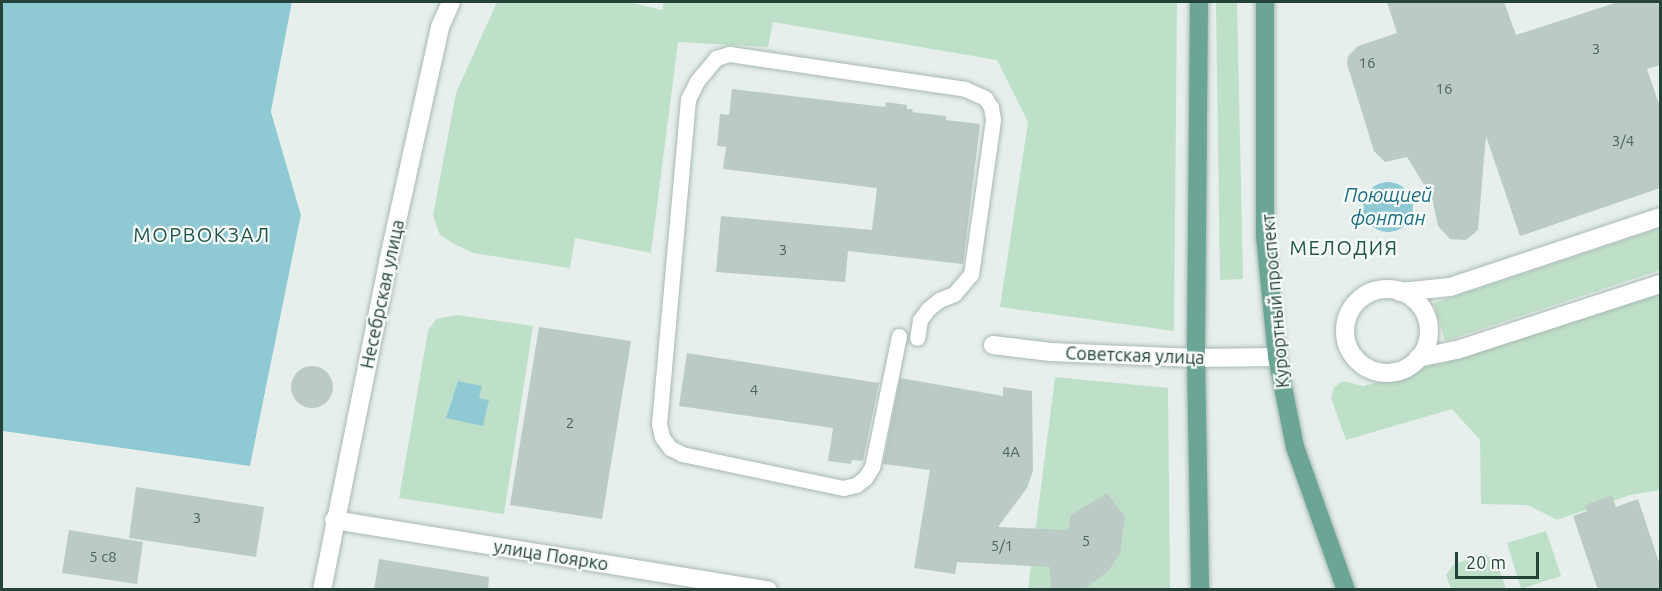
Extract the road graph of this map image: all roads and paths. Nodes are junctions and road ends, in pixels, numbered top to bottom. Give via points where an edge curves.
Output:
1 (451, 2) edge
2 (1199, 2) edge
3 (1265, 2) edge
4 (1660, 217) edge
5 (1660, 284) edge
6 (1400, 291) junction
7 (899, 336) dead end
8 (916, 338) dead end
9 (993, 345) dead end
10 (1277, 357) junction
11 (1196, 358) junction
12 (1418, 358) junction
13 (334, 520) junction
14 (322, 590) edge
15 (768, 590) edge
16 (1200, 590) edge
17 (1346, 590) edge

1 - 13 street, Несебрская улица via 440,27
2 - 11 main road
3 - 10 main road, Курортный проспект via 1265,236
4 - 6 street via 1450,287
5 - 12 street via 1457,350
6 - 12 street via 1414,300 1427,320 1426,344
6 - 12 street via 1376,291 1361,298 1347,318 1347,342 1359,363 1382,373 1405,369
7 - 8 lane via 872,467 855,485 843,488 681,454 662,437 659,424 688,99 716,58 729,54 765,59 966,89 985,98 993,120 971,274 954,294 928,309 920,320
9 - 11 street, Советская улица via 1050,352
10 - 11 street, Советская улица
10 - 17 main road, Курортный проспект via 1295,447
11 - 16 main road
13 - 14 street, Несебрская улица
13 - 15 street, улица Поярко

